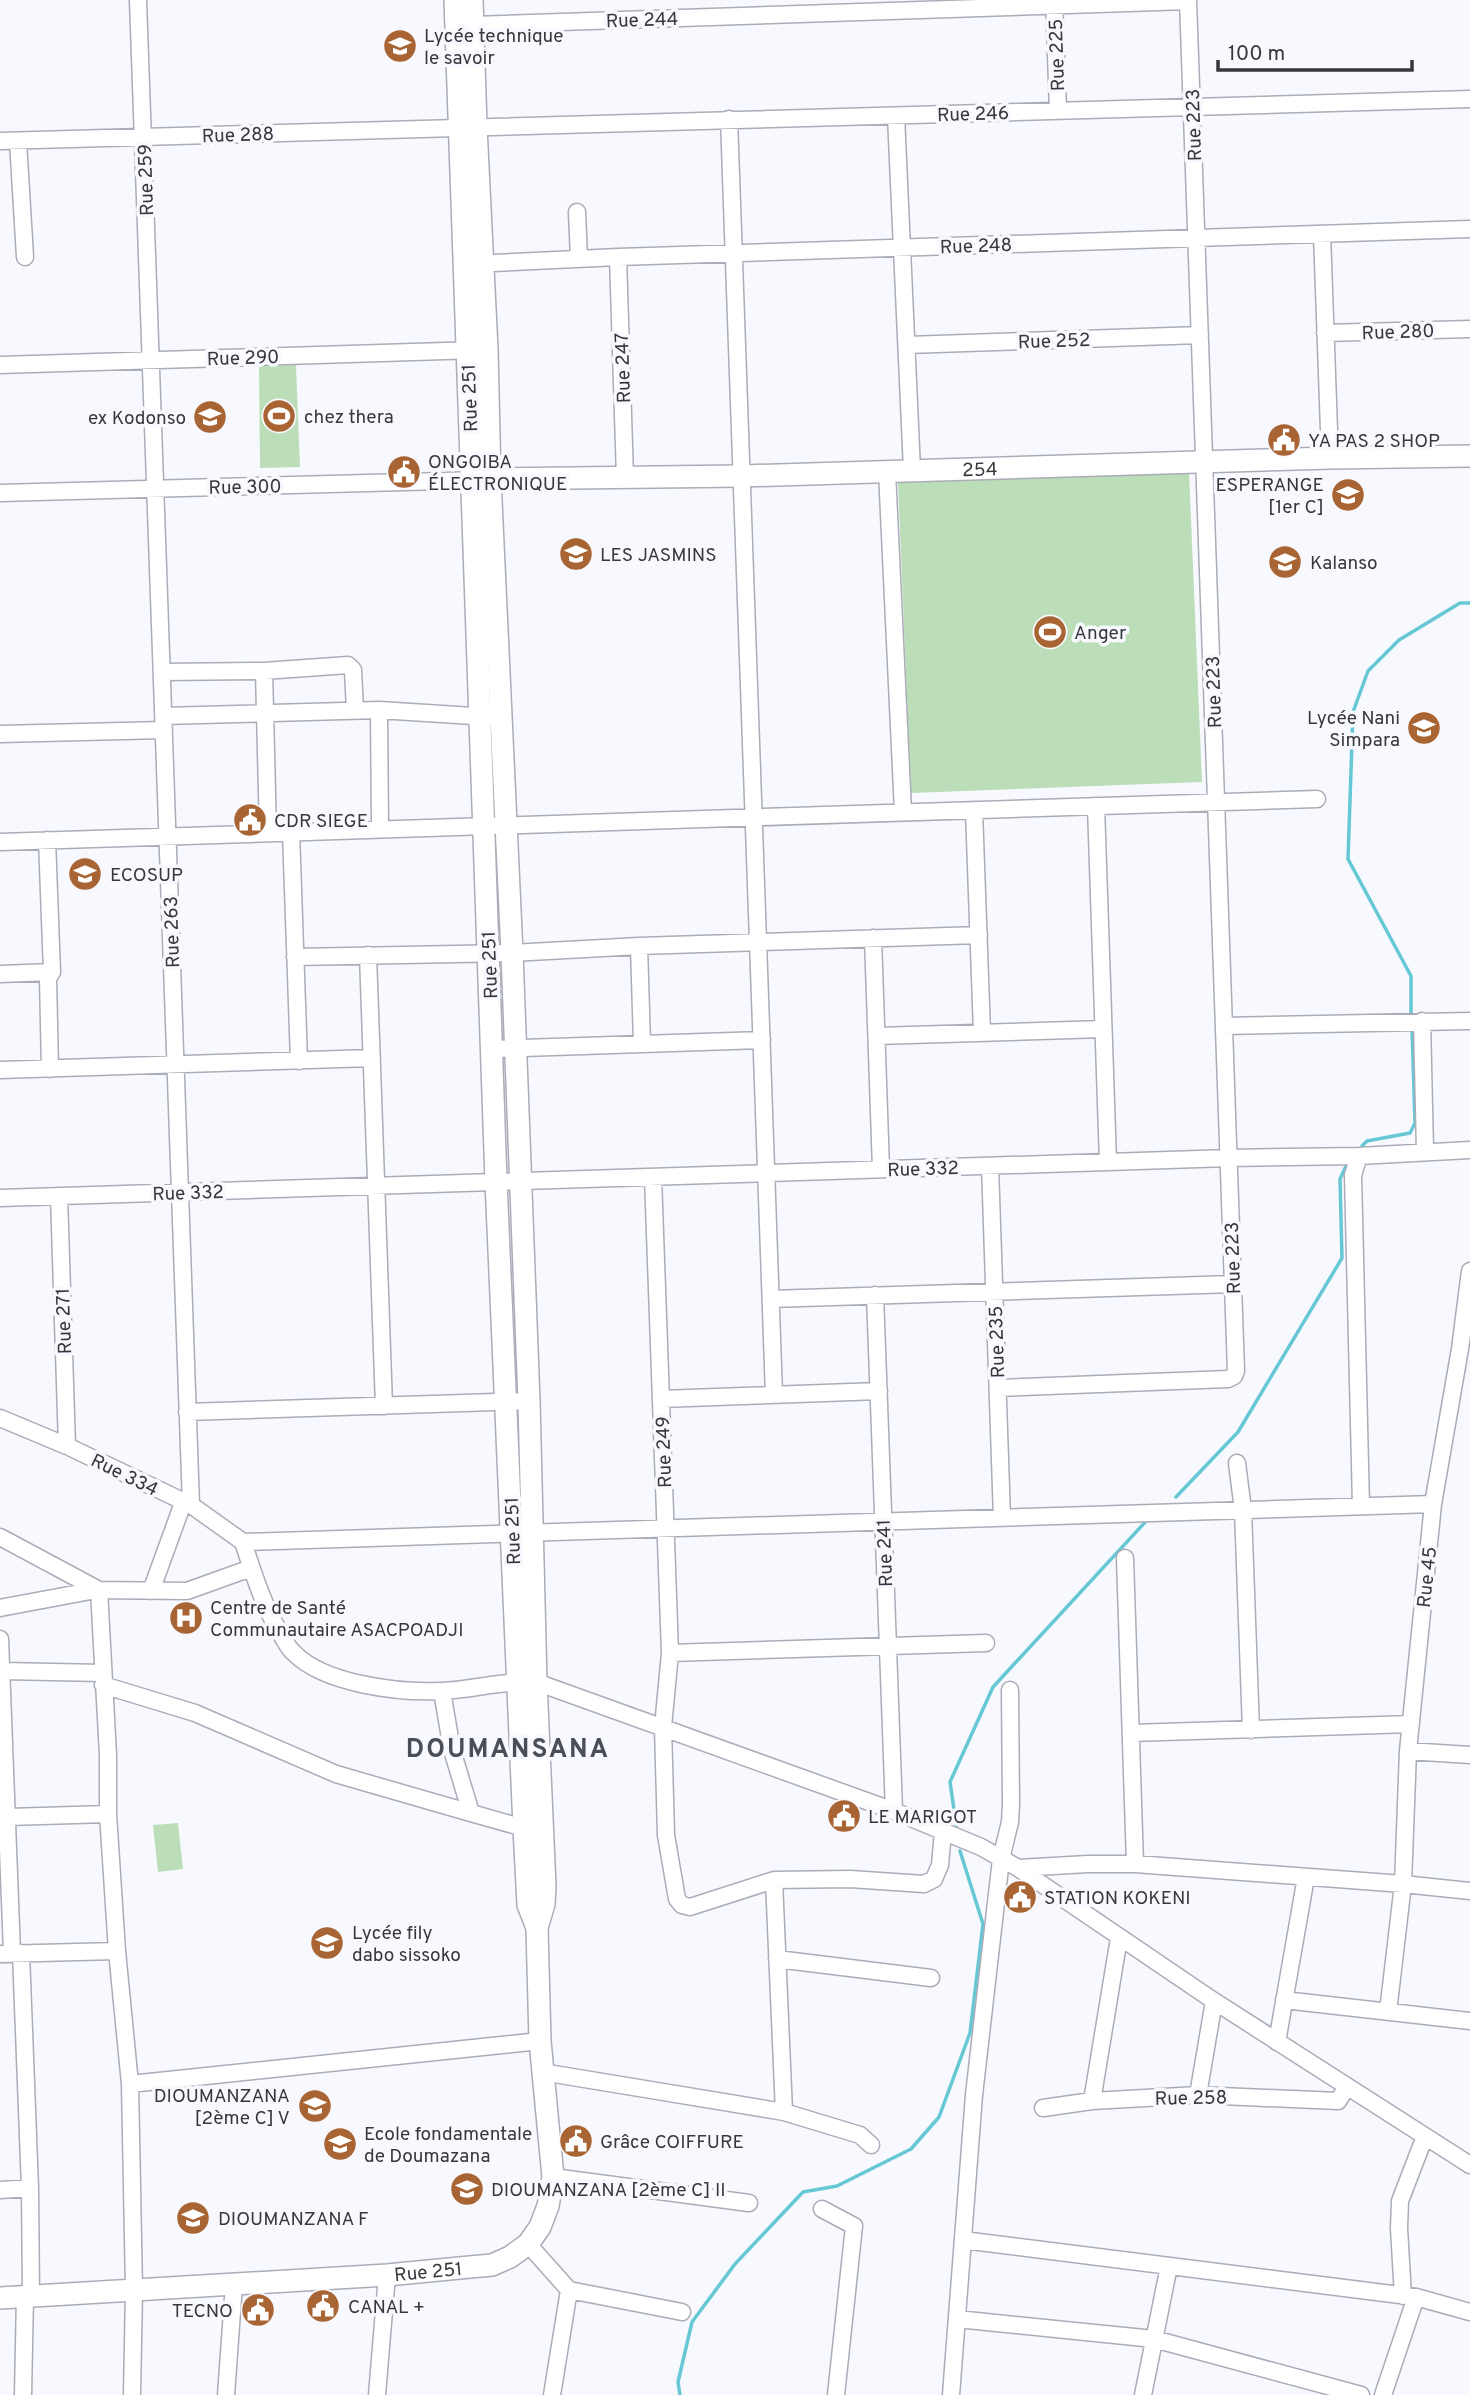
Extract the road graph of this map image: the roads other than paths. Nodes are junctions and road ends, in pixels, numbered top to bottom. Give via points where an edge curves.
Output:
1 (138, 0) edge
2 (455, 0) edge
3 (472, 0) edge
4 (1188, 0) edge
5 (1054, 2) edge
6 (473, 25) junction
7 (1470, 99) edge
8 (1192, 106) junction
9 (1058, 110) junction
10 (896, 116) junction
11 (729, 119) junction
12 (467, 128) junction
13 (143, 137) junction
14 (0, 141) edge
15 (18, 141) junction
16 (577, 212) dead end
17 (1470, 229) edge
18 (1322, 234) junction
19 (1197, 238) junction
20 (902, 248) junction
21 (734, 253) junction
22 (25, 257) dead end
23 (618, 257) junction
24 (579, 259) junction
25 (473, 264) junction
26 (1470, 329) edge
27 (1325, 333) junction
28 (1200, 335) junction
29 (908, 345) junction
30 (477, 350) junction
31 (151, 360) junction
32 (0, 365) edge
33 (1470, 456) edge
34 (1330, 458) junction
35 (1205, 462) junction
36 (912, 470) junction
37 (887, 471) junction
38 (742, 476) junction
39 (625, 478) junction
40 (481, 480) junction
41 (155, 488) junction
42 (0, 493) edge
43 (264, 671) junction
44 (162, 672) junction
45 (355, 710) junction
46 (379, 710) junction
47 (265, 713) junction
48 (491, 717) junction
49 (164, 723) junction
50 (0, 734) edge
51 (1317, 799) dead end
52 (1216, 802) junction
53 (1096, 806) junction
54 (974, 810) junction
55 (903, 812) junction
56 (754, 817) junction
57 (484, 827) junction
58 (506, 827) junction
59 (380, 829) junction
60 (291, 832) junction
61 (268, 833) junction
62 (167, 836) junction
63 (47, 840) junction
64 (0, 842) edge
65 (979, 935) junction
66 (873, 938) junction
67 (758, 942) junction
68 (639, 946) junction
69 (488, 953) junction
70 (512, 953) junction
71 (368, 955) junction
72 (295, 957) junction
73 (52, 972) junction
74 (0, 974) edge
75 (1422, 1020) junction
76 (1470, 1021) edge
77 (1224, 1026) junction
78 (1103, 1029) junction
79 (982, 1033) junction
80 (877, 1036) junction
81 (762, 1040) junction
82 (642, 1044) junction
83 (492, 1049) junction
84 (515, 1049) junction
85 (372, 1058) junction
86 (299, 1060) junction
87 (175, 1065) junction
88 (50, 1069) junction
89 (0, 1070) edge
90 (1470, 1150) edge
91 (1425, 1151) junction
92 (1359, 1156) junction
93 (1229, 1158) junction
94 (1108, 1162) junction
95 (990, 1166) junction
96 (881, 1169) junction
97 (766, 1173) junction
98 (653, 1177) junction
99 (519, 1180) junction
100 (496, 1181) junction
101 (377, 1186) junction
102 (180, 1192) junction
103 (59, 1196) junction
104 (0, 1198) edge
105 (1470, 1271) edge
106 (1233, 1284) junction
107 (994, 1292) junction
108 (876, 1295) junction
109 (771, 1299) junction
110 (1465, 1348) edge
111 (998, 1388) junction
112 (879, 1391) junction
113 (774, 1395) junction
114 (661, 1399) junction
115 (529, 1401) junction
116 (506, 1402) junction
117 (384, 1406) junction
118 (187, 1412) junction
119 (0, 1418) edge
120 (67, 1446) junction
121 (1237, 1463) dead end
122 (187, 1504) junction
123 (1433, 1504) junction
124 (1360, 1506) junction
125 (1243, 1510) junction
126 (1002, 1518) junction
127 (883, 1522) junction
128 (666, 1529) junction
129 (523, 1534) junction
130 (0, 1537) edge
131 (243, 1542) junction
132 (1125, 1558) dead end
133 (251, 1567) junction
134 (99, 1590) junction
135 (151, 1591) junction
136 (0, 1608) edge
137 (0, 1639) edge
138 (986, 1643) dead end
139 (888, 1646) junction
140 (670, 1653) junction
141 (2, 1671) edge
142 (103, 1679) junction
143 (527, 1681) junction
144 (1010, 1690) dead end
145 (442, 1691) junction
146 (1410, 1724) junction
147 (663, 1727) junction
148 (1251, 1730) junction
149 (1131, 1733) junction
150 (1408, 1751) junction
151 (1470, 1755) edge
152 (894, 1811) junction
153 (471, 1813) junction
154 (108, 1814) junction
155 (8, 1817) junction
156 (524, 1828) junction
157 (943, 1832) junction
158 (1000, 1860) junction
159 (1135, 1864) junction
160 (1018, 1868) junction
161 (1306, 1877) junction
162 (774, 1880) junction
163 (1403, 1884) junction
164 (1470, 1891) edge
165 (537, 1928) junction
166 (1119, 1938) junction
167 (117, 1951) junction
168 (11, 1953) edge
169 (777, 1959) junction
170 (931, 1978) dead end
171 (1284, 2000) junction
172 (1214, 2001) junction
173 (1388, 2012) junction
174 (1470, 2021) edge
175 (540, 2041) junction
176 (1277, 2042) junction
177 (542, 2072) junction
178 (130, 2084) junction
179 (1343, 2094) junction
180 (1198, 2095) junction
181 (1092, 2102) junction
182 (1043, 2108) dead end
183 (784, 2112) junction
184 (1425, 2136) junction
185 (871, 2145) dead end
186 (1470, 2165) edge
187 (553, 2177) junction
188 (30, 2188) junction
189 (0, 2190) edge
190 (749, 2203) dead end
191 (822, 2209) dead end
192 (963, 2240) junction
193 (528, 2245) junction
194 (1168, 2266) junction
195 (387, 2275) junction
196 (234, 2284) junction
197 (134, 2290) junction
198 (569, 2290) junction
199 (28, 2296) junction
200 (1410, 2296) junction
201 (0, 2298) edge
202 (682, 2312) dead end
203 (1470, 2312) edge
204 (957, 2319) junction
205 (1154, 2339) junction
206 (23, 2395) edge
207 (132, 2395) edge
208 (226, 2395) edge
209 (377, 2395) edge
210 (552, 2395) edge
211 (836, 2395) edge
212 (951, 2395) edge
213 (1143, 2395) edge
214 (1361, 2395) edge
215 (1383, 2395) edge

1 - 13 street, Rue 259
2 - 12 main road, Rue 251
3 - 6 main road, Rue 251
4 - 5 street, Rue 244
4 - 8 street, Rue 223
5 - 6 street, Rue 244
5 - 9 street, Rue 225
6 - 12 main road, Rue 251
7 - 8 street, Rue 246
8 - 9 street, Rue 246
8 - 19 street, Rue 223
9 - 10 street, Rue 246
10 - 11 street, Rue 246
10 - 20 street
11 - 12 street, Rue 246
11 - 21 street
12 - 13 street, Rue 288
12 - 25 main road, Rue 251
13 - 15 street, Rue 288
13 - 31 street, Rue 259
14 - 15 street, Rue 288
15 - 22 street
16 - 24 street
17 - 18 street, Rue 248
18 - 19 street, Rue 248
18 - 27 street
19 - 20 street, Rue 248
19 - 28 street, Rue 223
20 - 21 street, Rue 248
20 - 29 street
21 - 23 street, Rue 248
21 - 38 street
23 - 24 street, Rue 248
23 - 39 street, Rue 247
24 - 25 street, Rue 248
25 - 30 main road, Rue 251
26 - 27 street, Rue 280
27 - 34 street
28 - 29 street, Rue 252
28 - 35 street, Rue 223
29 - 36 street
30 - 31 street, Rue 290
30 - 40 main road, Rue 251
31 - 32 street, Rue 290
31 - 41 street, Rue 263
33 - 34 main road, 254
34 - 35 main road, 254
35 - 36 main road, 254
35 - 52 street, Rue 223
36 - 37 main road, 254
37 - 38 main road, 254
37 - 55 street
38 - 39 main road, 254
38 - 56 street
39 - 40 main road, 254
40 - 41 street, Rue 300
40 - 48 main road, Rue 251
41 - 42 street, Rue 300
41 - 44 street, Rue 263
43 - 44 street
43 - 45 street via 348,665 353,670
43 - 47 street
44 - 49 street, Rue 263
45 - 46 street
45 - 47 street
46 - 48 street
46 - 59 street
47 - 49 street
47 - 61 street
48 - 57 main road, Rue 251
48 - 58 main road, Rue 251
49 - 50 street
49 - 62 street, Rue 263
51 - 52 street
52 - 53 street
52 - 77 street, Rue 223
53 - 54 street
53 - 78 street
54 - 55 street
54 - 65 street
55 - 56 street
56 - 58 street
56 - 67 street
57 - 58 street
57 - 59 street
57 - 69 main road, Rue 251
58 - 70 main road, Rue 251
59 - 60 street
60 - 61 street
60 - 72 street
61 - 62 street
62 - 63 street
62 - 87 street, Rue 263
63 - 64 street
63 - 73 street
65 - 66 street
65 - 79 street
66 - 67 street
66 - 80 street
67 - 68 street
67 - 81 street
68 - 70 street
68 - 82 street
69 - 70 street
69 - 71 street
69 - 83 main road, Rue 251
70 - 84 main road, Rue 251
71 - 72 street
71 - 85 street
72 - 86 street
73 - 74 street
73 - 88 street via 48,978
75 - 76 street
75 - 77 street
75 - 91 street
77 - 93 street, Rue 223
78 - 79 street
78 - 94 street
79 - 80 street
80 - 96 street
81 - 82 street
81 - 97 street
82 - 84 street
83 - 84 street
83 - 100 main road, Rue 251
84 - 99 main road, Rue 251
85 - 86 street
85 - 101 street
86 - 87 street
87 - 88 street
87 - 102 street, Rue 263
88 - 89 street
90 - 91 street, Rue 332
91 - 92 street, Rue 332
92 - 93 street, Rue 332
92 - 124 street via 1353,1175
93 - 94 street, Rue 332
93 - 106 street, Rue 223
94 - 95 street, Rue 332
95 - 96 street, Rue 332
95 - 107 street, Rue 235
96 - 97 street, Rue 332
97 - 98 street, Rue 332
97 - 109 street
98 - 99 street, Rue 332
98 - 114 street, Rue 249
99 - 100 street, Rue 332
99 - 115 main road, Rue 251
100 - 101 street, Rue 332
100 - 116 main road, Rue 251
101 - 102 street, Rue 332
101 - 117 street
102 - 103 street, Rue 332
102 - 118 street, Rue 263
103 - 104 street, Rue 332
103 - 120 street, Rue 271
105 - 110 street, Rue 45
106 - 107 street
106 - 111 street, Rue 223 via 1236,1371 1228,1379
107 - 108 street
107 - 111 street, Rue 235
108 - 109 street
108 - 112 street, Rue 241
109 - 113 street
110 - 123 street, Rue 45
111 - 126 street, Rue 235
112 - 113 street
112 - 127 street, Rue 241
113 - 114 street
114 - 128 street, Rue 249
115 - 116 street
115 - 129 main road, Rue 251
116 - 117 street
116 - 129 main road, Rue 251
117 - 118 street
118 - 122 street, Rue 263
119 - 120 street, Rue 334
120 - 122 street, Rue 334
121 - 125 street
122 - 131 street, Rue 334
122 - 135 street
123 - 124 street
123 - 146 street, Rue 45
124 - 125 street
125 - 126 street
125 - 148 street
126 - 127 street
127 - 128 street
127 - 139 street, Rue 241
128 - 129 street
128 - 140 street, Rue 249
129 - 131 street
129 - 143 main road, Rue 251
130 - 134 street
131 - 133 street
132 - 149 street
133 - 135 street via 187,1591
133 - 145 street via 266,1611 293,1653 320,1672 396,1689
134 - 135 street
134 - 136 street
134 - 142 street
137 - 141 street
138 - 139 street
139 - 140 street
139 - 152 street, Rue 241
140 - 147 street, Rue 249
141 - 142 street
141 - 155 street
142 - 153 street via 336,1774
142 - 154 street
143 - 145 street
143 - 147 street
143 - 156 main road, Rue 251
143 - 165 main road, Rue 251 via 545,1886
144 - 158 street via 1010,1822
145 - 153 street via 452,1750
146 - 148 street
146 - 150 street, Rue 45
147 - 152 street
147 - 162 street, Rue 249 via 666,1835 677,1899 690,1907
148 - 149 street
149 - 159 street
150 - 151 street
150 - 163 street, Rue 45
152 - 157 street
153 - 156 street
154 - 155 street
154 - 167 street
155 - 168 street
156 - 165 main road, Rue 251 via 528,1905
157 - 158 street
157 - 162 street, Rue 249 via 940,1865 934,1879 924,1884
158 - 160 street
158 - 192 street
159 - 160 street
159 - 161 street
160 - 166 street
161 - 163 street
161 - 171 street
162 - 169 street
163 - 164 street
163 - 173 street, Rue 45
165 - 175 main road, Rue 251
166 - 172 street
166 - 181 street
167 - 168 street
167 - 178 street
168 - 188 street
169 - 170 street
169 - 183 street
171 - 173 street
171 - 176 street
172 - 176 street
172 - 180 street
173 - 174 street
175 - 177 main road, Rue 251
175 - 178 street
176 - 179 street
177 - 183 street
177 - 187 main road, Rue 251
178 - 197 street
179 - 180 street, Rue 258
179 - 184 street
180 - 181 street, Rue 258
181 - 182 street, Rue 258
183 - 185 street via 860,2135
184 - 186 street
184 - 200 street via 1400,2202 1399,2228
187 - 190 street
187 - 193 main road, Rue 251 via 548,2206
188 - 189 street
188 - 199 street
191 - 211 street via 854,2226
192 - 194 street
192 - 204 street
193 - 195 main road, Rue 251 via 492,2265
193 - 198 street
194 - 200 street
194 - 205 street
195 - 196 main road, Rue 251
195 - 209 street
196 - 197 main road, Rue 251
196 - 208 street
197 - 199 main road, Rue 251
197 - 207 street
198 - 202 street
198 - 210 street
199 - 201 main road, Rue 251
199 - 206 street
200 - 203 street
200 - 215 street
204 - 205 street
204 - 212 street
205 - 213 street
205 - 214 street

